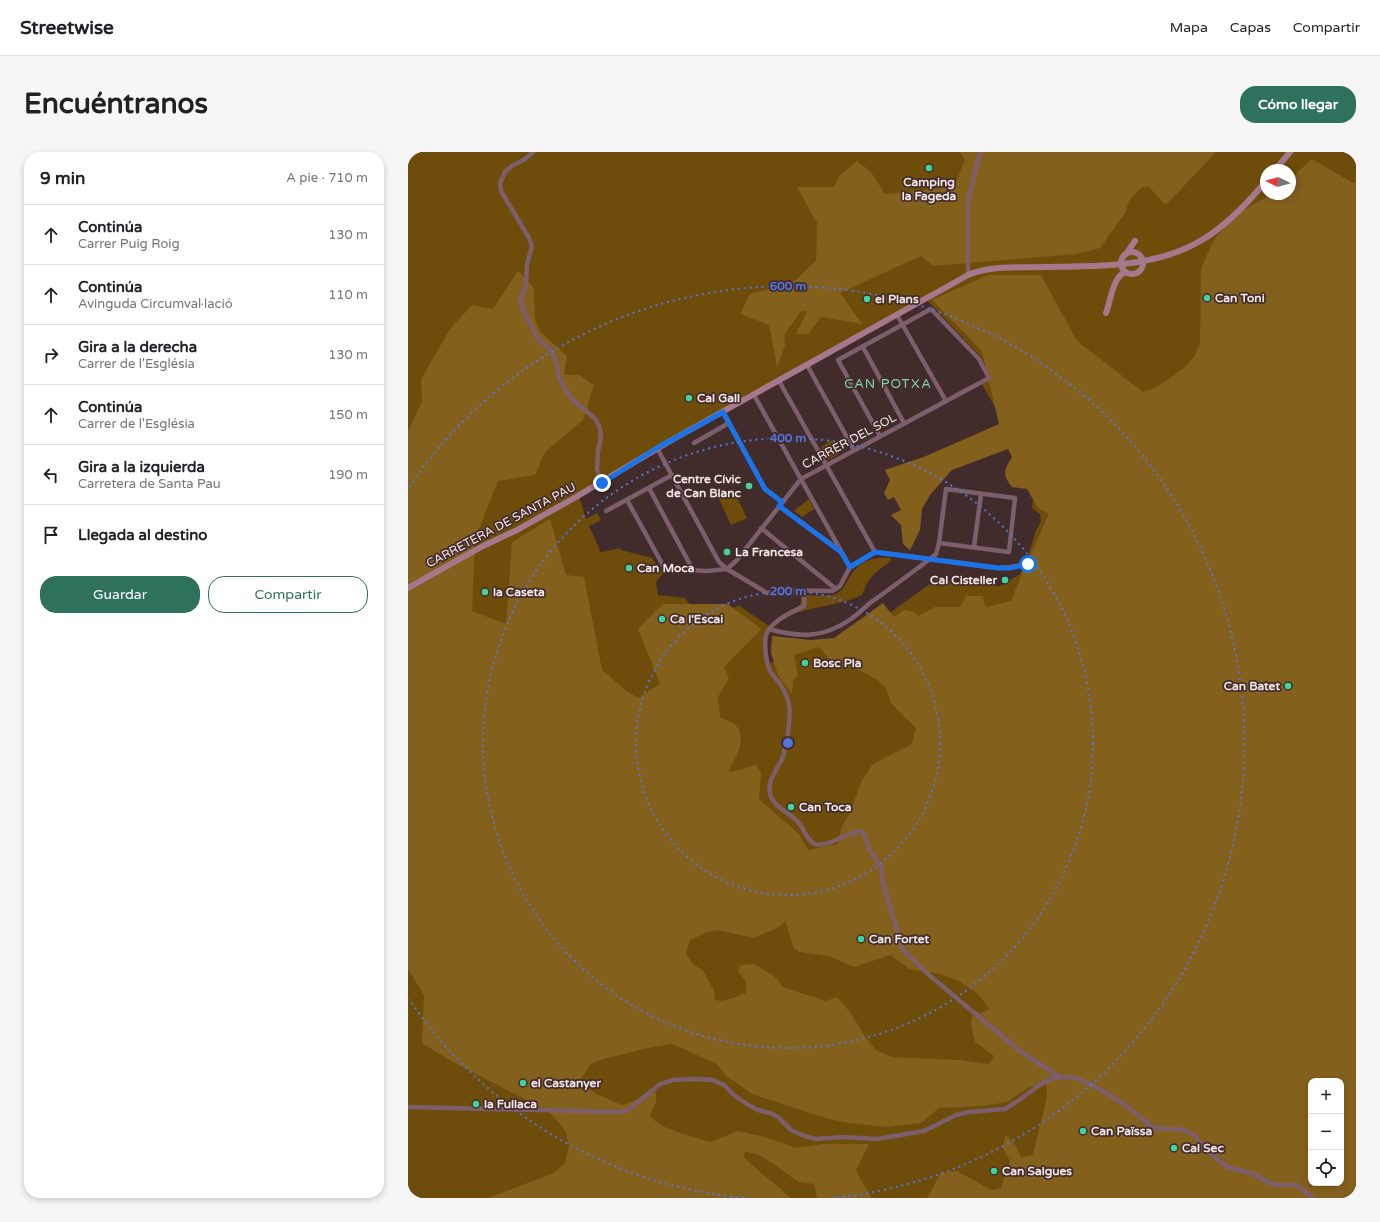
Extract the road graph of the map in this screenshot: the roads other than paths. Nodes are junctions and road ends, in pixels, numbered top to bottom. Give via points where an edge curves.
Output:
1 (533, 152) edge
2 (980, 152) edge
3 (1290, 152) edge
4 (1281, 164) edge
5 (1260, 189) edge
6 (1139, 254) junction
7 (1125, 255) junction
8 (1162, 257) junction
9 (1145, 263) junction
10 (1121, 264) junction
11 (1106, 265) junction
12 (1125, 272) junction
13 (968, 275) junction
14 (1106, 313) dead end
15 (896, 315) junction
16 (903, 326) junction
17 (863, 347) junction
18 (807, 365) junction
19 (779, 381) junction
20 (754, 395) junction
21 (946, 400) junction
22 (723, 412) junction
23 (729, 423) junction
24 (904, 423) junction
25 (880, 436) junction
26 (694, 443) dead end
27 (657, 448) junction
28 (854, 450) junction
29 (826, 465) junction
30 (672, 476) junction
31 (801, 479) junction
32 (602, 483) junction
33 (649, 488) junction
34 (981, 494) junction
35 (627, 500) junction
36 (780, 504) junction
37 (606, 511) dead end
38 (761, 528) junction
39 (939, 543) junction
40 (974, 547) junction
41 (841, 552) junction
42 (875, 552) junction
43 (930, 560) junction
44 (1028, 564) dead end
45 (850, 567) junction
46 (727, 569) junction
47 (693, 570) junction
48 (408, 588) edge
49 (836, 589) junction
50 (805, 591) junction
51 (769, 629) junction
52 (1060, 1077) junction
53 (408, 1107) edge
54 (1313, 1198) edge

1 - 32 street via 505,172 500,183 501,191 532,246 527,264 526,285 521,299 522,310 538,339 552,351 558,376 567,392 591,415 600,428 597,469
2 - 13 street via 968,203
3 - 4 main road
5 - 8 main road, CARRETERA DE SANTA PAU via 1225,224 1201,241
6 - 7 main road via 1132,252
6 - 7 main road via 1135,249 1135,241
6 - 8 main road
6 - 9 main road
7 - 10 main road
7 - 11 main road via 1117,262
8 - 9 main road, CARRETERA DE SANTA PAU
9 - 10 main road, CARRETERA DE SANTA PAU
9 - 12 main road via 1136,274
10 - 11 main road, CARRETERA DE SANTA PAU
10 - 12 main road
11 - 12 main road
11 - 13 main road, CARRETERA DE SANTA PAU via 998,268
12 - 14 main road via 1120,274 1116,282
13 - 15 main road, CARRETERA DE SANTA PAU
15 - 16 street
15 - 18 main road, CARRETERA DE SANTA PAU
16 - 17 street
16 - 21 street
16 - 21 street, CARRER DEL SOL via 932,309 979,359 989,378
17 - 24 street
17 - 25 street via 838,360
18 - 19 main road, CARRETERA DE SANTA PAU
18 - 28 street
19 - 20 main road, CARRETERA DE SANTA PAU
19 - 29 street
20 - 22 main road, CARRETERA DE SANTA PAU
20 - 31 street
21 - 24 street, CARRER DEL SOL
22 - 23 street
22 - 27 main road, CARRETERA DE SANTA PAU
23 - 26 street
23 - 36 street via 765,489
24 - 25 street, CARRER DEL SOL
25 - 28 street, CARRER DEL SOL
27 - 30 street
27 - 32 main road, CARRETERA DE SANTA PAU
28 - 29 street, CARRER DEL SOL
29 - 31 street, CARRER DEL SOL
29 - 42 street
30 - 33 street
30 - 46 street via 719,562
31 - 36 street, CARRER DEL SOL
31 - 41 street
32 - 48 main road, CARRETERA DE SANTA PAU
33 - 35 street
33 - 47 street
34 - 39 street via 946,489
34 - 40 street
34 - 40 street via 1015,498 1009,552
35 - 37 street
35 - 47 street via 665,569
36 - 38 street, CARRER DEL SOL
36 - 41 street
38 - 46 street, CARRER DEL SOL
38 - 49 street
39 - 40 street
39 - 43 street via 936,554
41 - 45 street
42 - 43 street
42 - 45 street
43 - 44 street via 998,568
43 - 51 street via 834,630 812,635 788,634
45 - 49 street
46 - 47 street
46 - 50 street via 767,592
49 - 50 street via 826,592
50 - 51 street via 804,606 778,620
51 - 52 street via 766,635 766,652 770,671 785,693 790,718 782,758 770,780 769,792 773,801 798,822 811,842 824,844 861,831 870,851 881,866 883,883 903,950 928,975 1021,1052
52 - 53 street via 1044,1082 1004,1109 956,1115 924,1131 877,1139 816,1139 804,1136 791,1130 778,1118 750,1106 734,1096 724,1085 713,1080 666,1082 654,1088 628,1110 619,1112
52 - 54 street via 1073,1077 1104,1092 1128,1107 1152,1127 1189,1132 1227,1167 1254,1174 1277,1185 1297,1184

